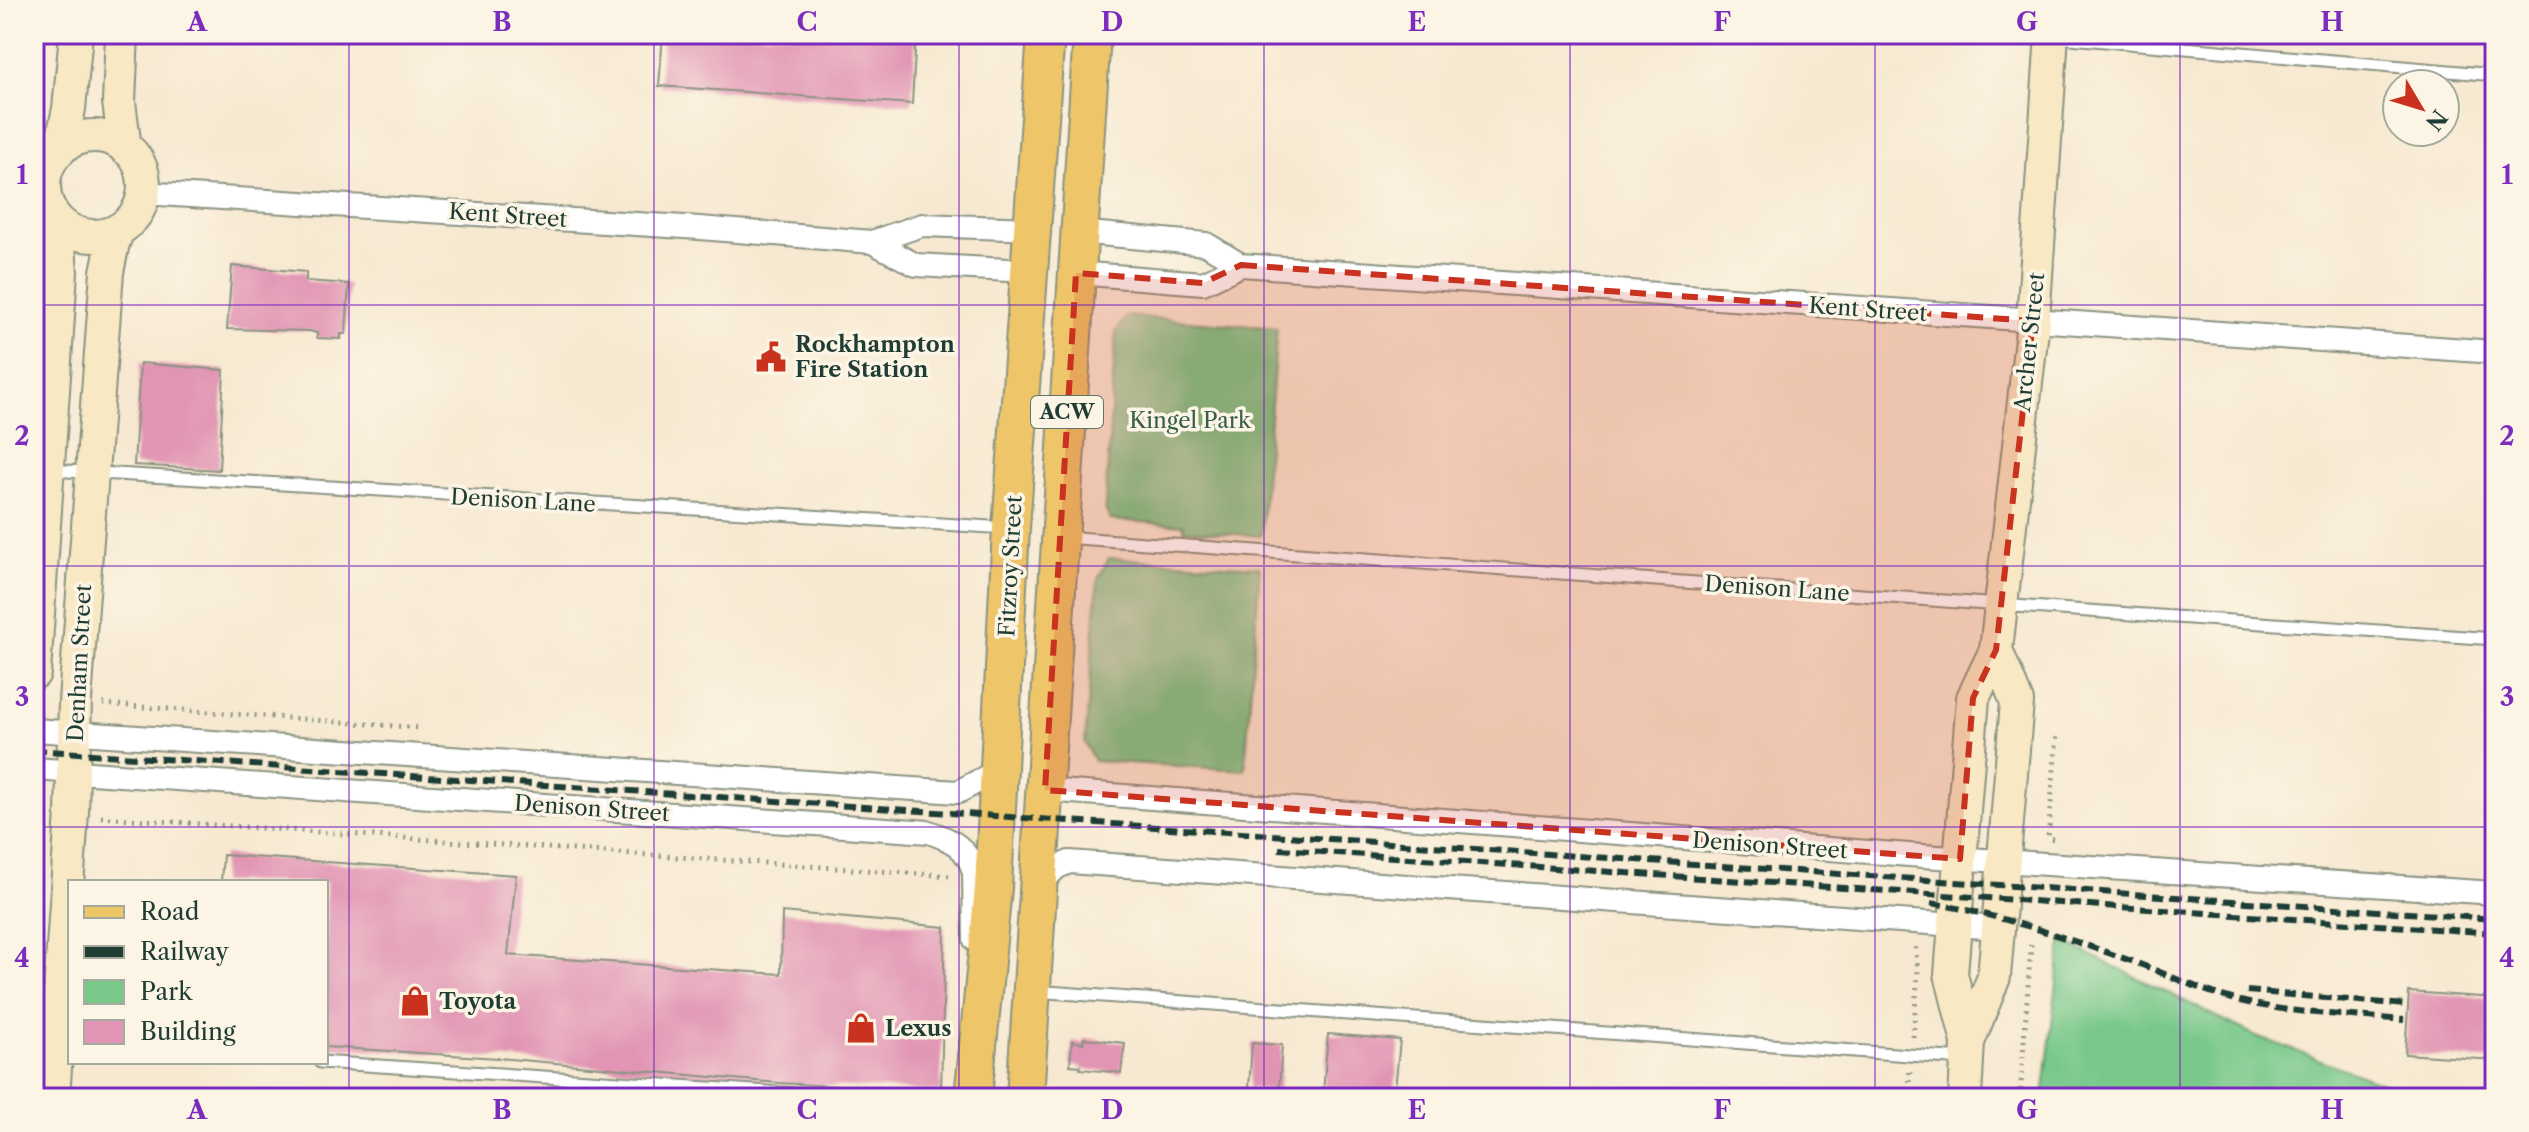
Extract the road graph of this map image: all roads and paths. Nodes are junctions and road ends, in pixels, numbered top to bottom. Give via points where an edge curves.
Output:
1 (76, 34) edge
2 (122, 34) edge
3 (1046, 34) edge
4 (1092, 34) edge
5 (2043, 35) edge
6 (2495, 75) edge
7 (125, 148) junction
8 (60, 150) junction
9 (39, 179) edge
10 (143, 193) junction
11 (57, 220) junction
12 (1032, 229) junction
13 (118, 230) junction
14 (1079, 232) junction
15 (872, 242) junction
16 (1241, 265) junction
17 (1029, 271) junction
18 (1076, 273) junction
19 (2033, 321) junction
20 (2495, 352) edge
21 (41, 469) edge
22 (91, 474) junction
23 (1011, 528) junction
24 (1059, 536) junction
25 (2000, 605) junction
26 (2495, 639) edge
27 (1996, 650) junction
28 (34, 673) edge
29 (93, 703) dead end
30 (427, 729) dead end
31 (34, 730) edge
32 (74, 732) junction
33 (2057, 734) dead end
34 (34, 769) edge
35 (999, 770) junction
36 (73, 772) junction
37 (1045, 790) junction
38 (101, 829) dead end
39 (2062, 840) dead end
40 (1960, 859) junction
41 (2003, 860) junction
42 (950, 874) dead end
43 (1039, 886) junction
44 (2495, 893) edge
45 (1955, 926) junction
46 (1998, 928) junction
47 (1899, 942) dead end
48 (2031, 944) dead end
49 (1032, 991) junction
50 (981, 1029) junction
51 (54, 1043) edge
52 (1968, 1050) junction
53 (1911, 1055) junction
54 (328, 1063) edge
55 (53, 1098) edge
56 (857, 1098) edge
57 (973, 1098) edge
58 (1025, 1098) edge
59 (1909, 1098) edge
60 (1965, 1098) edge
61 (2020, 1098) edge

1 - 8 street
2 - 7 street via 119,102
3 - 12 main road, Fitzroy Street / ACW
4 - 14 main road, ACW
5 - 6 lane
5 - 19 street, Archer Street
7 - 8 street via 99,137 72,141
7 - 10 street via 136,160
8 - 9 street
9 - 11 street
10 - 13 street via 139,207
10 - 15 street, Kent Street
11 - 13 street via 86,236
11 - 21 street, Denham Street via 61,272
12 - 14 main road, Kent Street
12 - 15 street, Kent Street via 922,225
12 - 17 main road, Fitzroy Street / ACW
13 - 22 street, Denham Street via 107,272
14 - 16 street, Kent Street via 1206,244
14 - 18 main road, ACW
15 - 17 street, Kent Street via 916,265
16 - 18 street, Kent Street via 1203,283
16 - 19 street, Kent Street
17 - 18 main road, Kent Street
17 - 23 main road, Fitzroy Street / ACW
18 - 24 main road, ACW
19 - 20 street, Kent Street
19 - 25 street, Archer Street
21 - 22 lane, Denison Lane
21 - 28 street, Denham Street
22 - 23 lane, Denison Lane
22 - 32 street, Denham Street
23 - 35 main road, Fitzroy Street / ACW
24 - 25 lane, Denison Lane
24 - 37 main road, ACW
25 - 26 lane, Denison Lane
25 - 27 street, Archer Street
27 - 40 street, Archer Street via 1973,698
27 - 41 street, Archer Street via 2017,702
29 - 30 path
31 - 32 street, Denison Street
32 - 35 street, Denison Street via 958,792
32 - 36 street, Denham Street
33 - 39 path via 2048,838
34 - 36 street, Denison Street
35 - 50 main road, Fitzroy Street / ACW
36 - 50 street, Denison Street via 929,832 966,851 974,872
36 - 51 street, Denham Street
37 - 40 street, Denison Street
37 - 43 main road, ACW
38 - 42 path via 102,815
40 - 41 street, Denison Street
40 - 45 street, Archer Street
41 - 44 street, Denison Street
41 - 46 street, Archer Street
43 - 45 street via 1069,862
43 - 49 main road, ACW
45 - 46 street
45 - 52 street, Archer Street via 1951,974
46 - 52 street, Archer Street via 1994,977
47 - 53 path via 1915,943 1918,971
48 - 61 path
49 - 53 lane
49 - 58 main road, ACW
50 - 57 main road, Fitzroy Street / ACW
51 - 55 street, Denham Street
52 - 53 lane
52 - 60 street, Archer Street
53 - 59 path
54 - 56 lane

